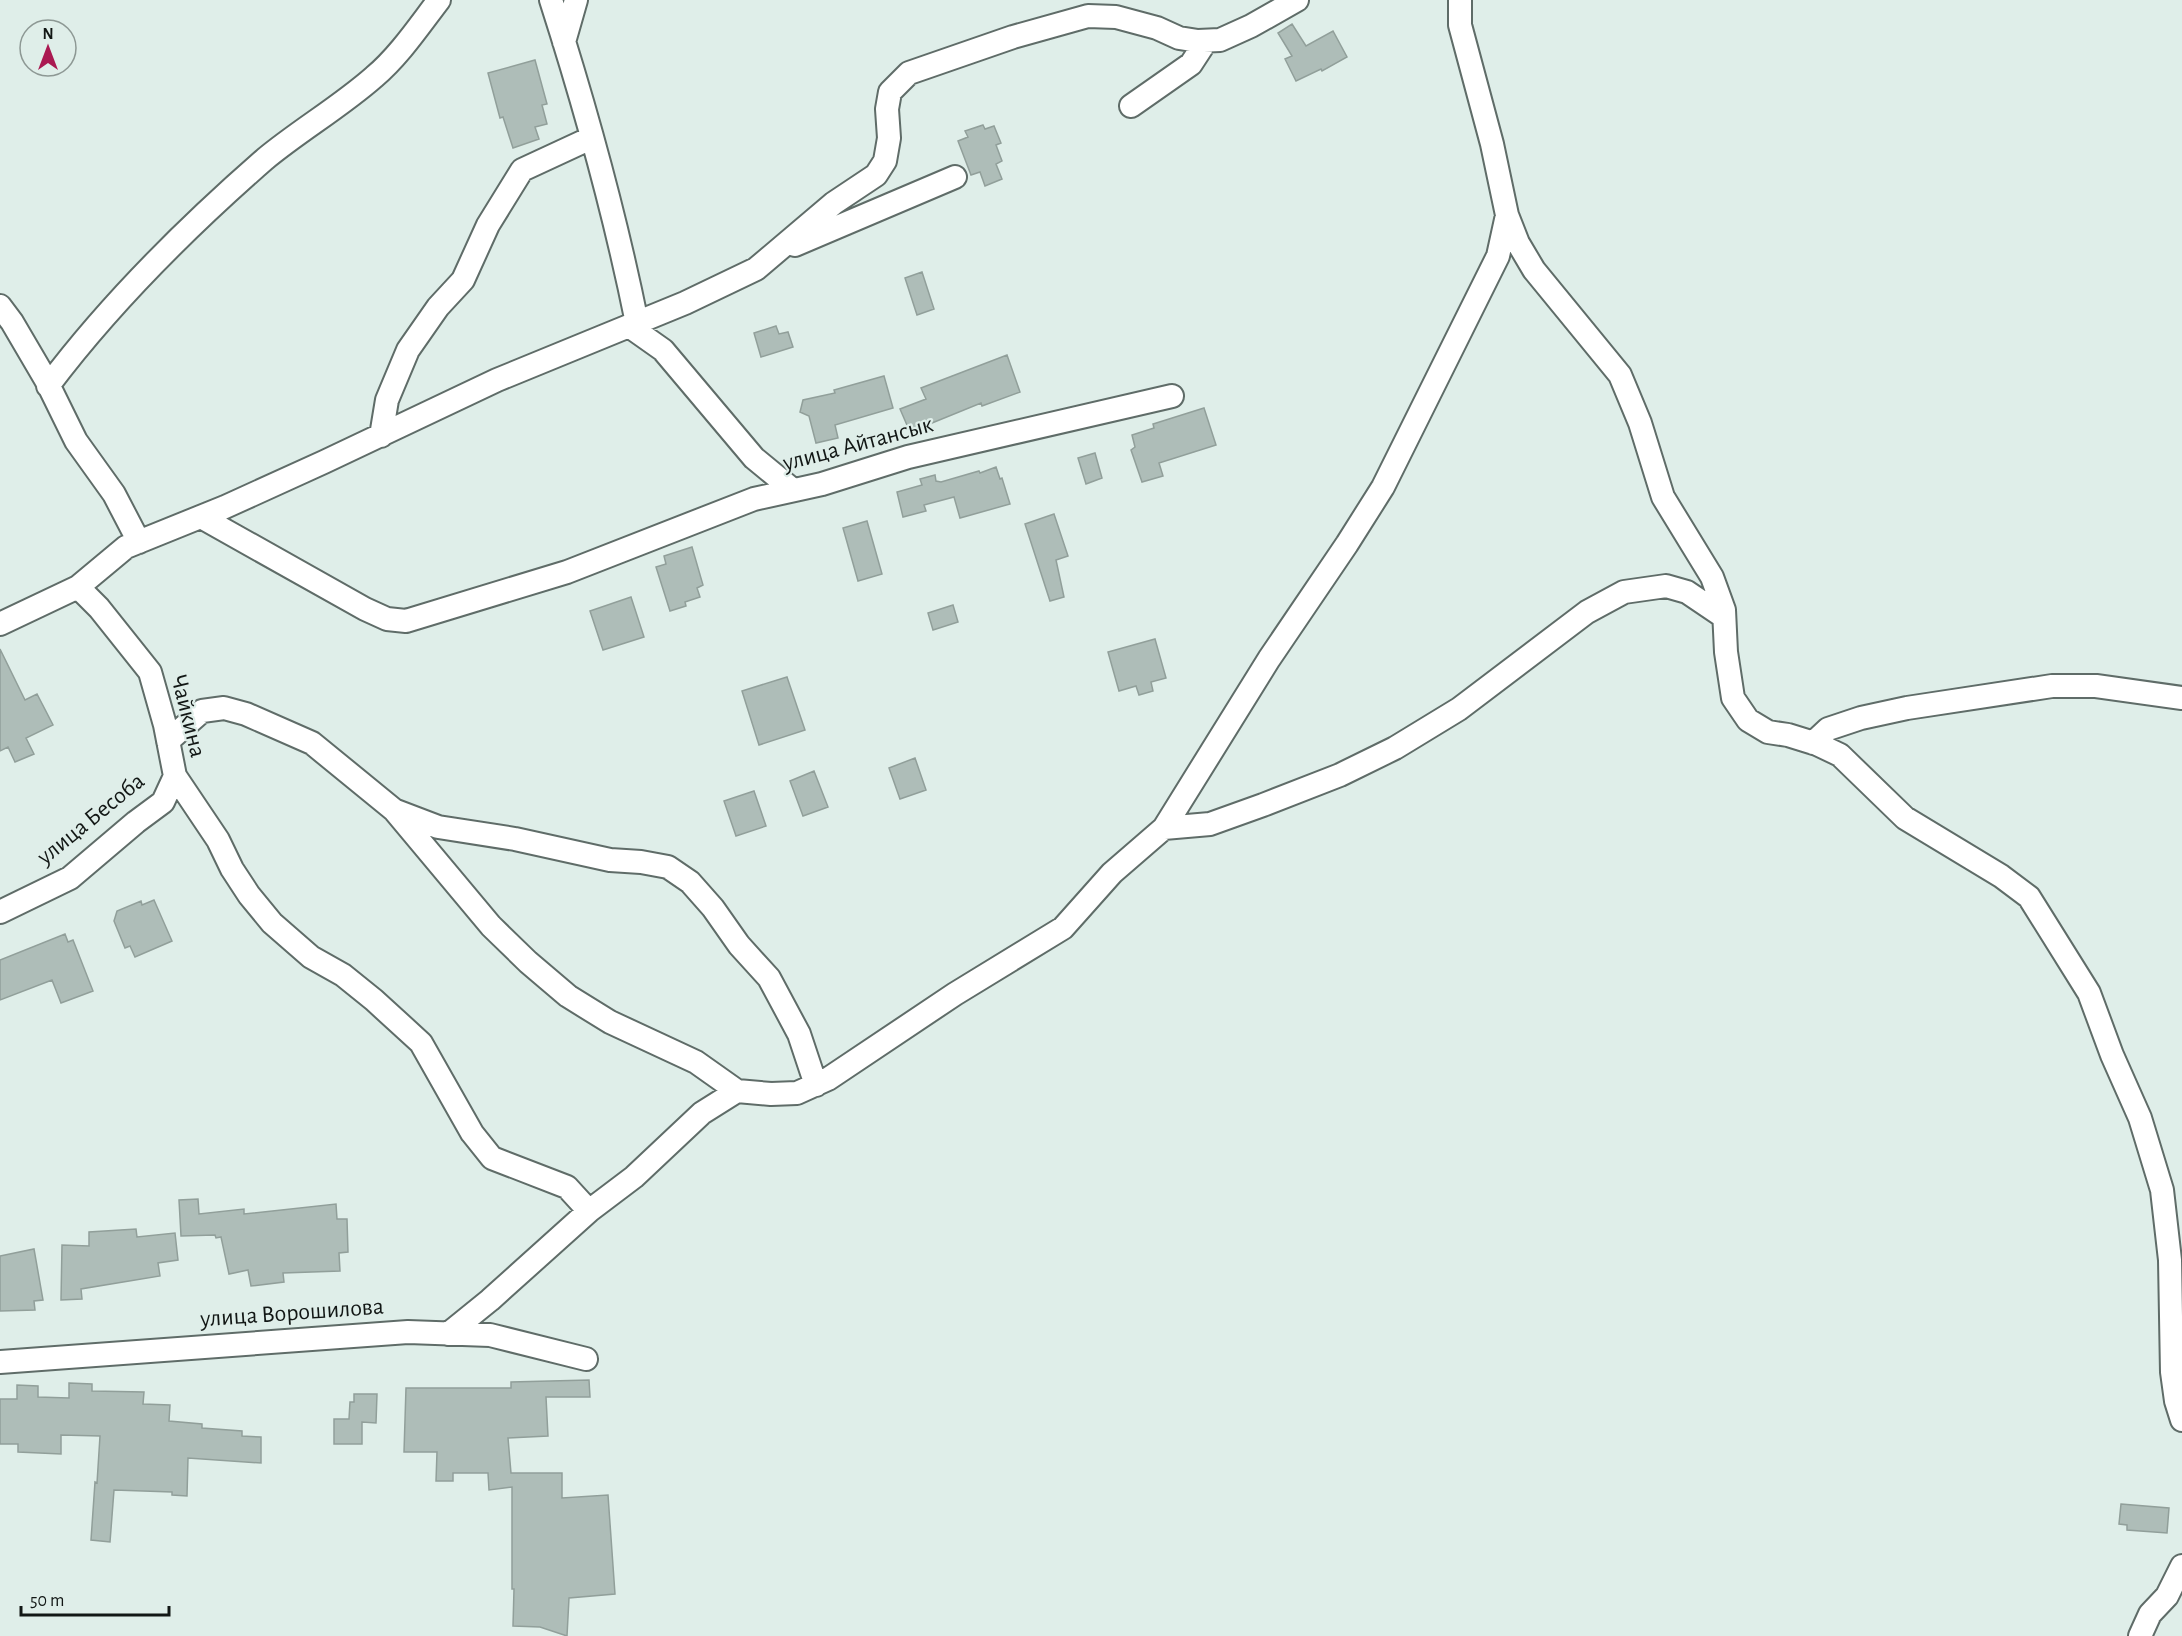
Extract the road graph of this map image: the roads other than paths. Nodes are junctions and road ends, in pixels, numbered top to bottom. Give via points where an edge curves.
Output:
1 (439, 0) edge
2 (550, 0) edge
3 (576, 0) edge
4 (1460, 0) edge
5 (1290, 2) edge
6 (1206, 40) junction
7 (564, 42) junction
8 (1131, 106) dead end
9 (591, 138) junction
10 (955, 177) dead end
11 (1507, 214) junction
12 (774, 254) junction
13 (0, 306) edge
14 (633, 325) junction
15 (48, 386) junction
16 (1172, 396) dead end
17 (381, 436) junction
18 (793, 490) junction
19 (201, 517) junction
20 (139, 542) junction
21 (78, 587) junction
22 (1724, 617) junction
23 (0, 624) edge
24 (2182, 698) edge
25 (168, 741) junction
26 (1813, 743) junction
27 (175, 776) junction
28 (394, 810) junction
29 (1164, 828) junction
30 (0, 912) edge
31 (816, 1085) junction
32 (737, 1090) junction
33 (589, 1211) junction
34 (448, 1334) junction
35 (586, 1359) dead end
36 (0, 1362) edge
37 (2182, 1420) edge
38 (2182, 1566) edge
39 (2140, 1636) edge

1 - 15 street via 376,75 268,157 207,211 130,288
2 - 7 street
3 - 7 street
4 - 11 street via 1460,25
5 - 6 street via 1251,26 1220,39
6 - 8 street via 1191,64
6 - 12 street via 1179,38 1116,17 1088,16 1013,37 909,74 890,92 889,138 885,161 876,175 834,203
7 - 9 street
9 - 14 street via 623,256
9 - 17 street via 522,170 488,225 463,280 408,350 387,400
10 - 12 street
11 - 22 street via 1534,270 1620,375 1641,423 1663,497 1712,577
11 - 29 street via 1498,256 1383,487
12 - 14 street via 756,268
13 - 15 street
14 - 17 street via 497,380
14 - 18 street via 663,350 754,458
15 - 20 street via 76,441 114,494
16 - 18 street, улица Айтансык via 908,457
17 - 19 street
18 - 19 street, улица Айтансык via 754,499 567,572 406,621 387,619 365,609
19 - 20 street
20 - 21 street via 126,547
21 - 23 street
21 - 25 street, Чайкина via 150,672
22 - 26 street via 1733,698 1748,720 1768,732
22 - 29 street via 1687,592 1666,586 1624,592 1587,612 1459,709 1395,748 1263,806 1210,824
24 - 26 street via 2096,686 2052,686 1861,718 1828,729
25 - 27 street, Чайкина
25 - 28 street via 202,711 224,708 246,714 312,744
26 - 37 street via 1840,755 1905,818 2029,897 2089,993 2140,1118 2162,1190 2170,1260 2172,1372
27 - 30 street, улица Бесоба via 163,802 70,878
27 - 33 street via 249,895 272,923 311,957 343,975 421,1043 472,1133 492,1158 567,1187
28 - 31 street via 438,826 610,861 668,867 690,882 769,978 799,1034
28 - 32 street via 491,926 568,996 610,1022 696,1062
29 - 31 street via 1112,873 1063,928
31 - 32 street via 797,1093
32 - 33 street via 702,1113 634,1177
33 - 34 street
34 - 35 street, улица Ворошилова via 490,1335
34 - 36 street, улица Ворошилова via 408,1332
38 - 39 street

